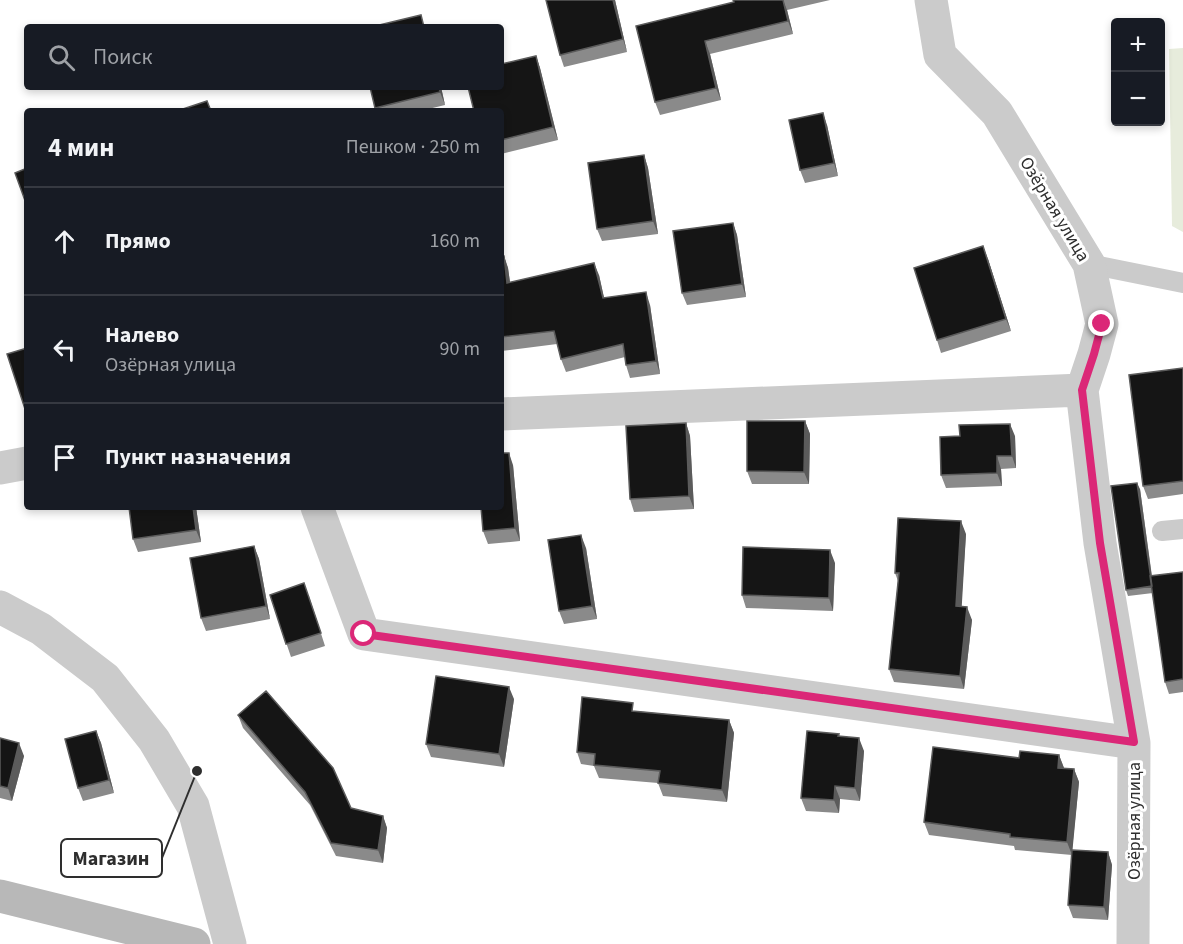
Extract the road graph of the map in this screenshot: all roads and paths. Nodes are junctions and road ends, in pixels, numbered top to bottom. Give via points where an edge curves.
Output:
1 (931, 0) edge
2 (1089, 264) junction
3 (1183, 283) edge
4 (1082, 390) junction
5 (504, 414) edge
6 (24, 464) edge
7 (0, 468) edge
8 (318, 510) edge
9 (1183, 529) edge
10 (1162, 531) dead end
11 (0, 607) edge
12 (1134, 742) junction
13 (0, 896) edge
14 (142, 938) edge
15 (194, 944) edge
16 (230, 944) edge
17 (1133, 944) edge

1 - 2 street, Озёрная улица via 940,55 998,113
2 - 3 lane
2 - 4 street, Озёрная улица via 1102,324
4 - 5 street
4 - 12 street, Озёрная улица via 1100,543
6 - 7 street
8 - 12 street via 364,634
9 - 10 lane
11 - 16 street via 41,630 105,678 154,740 193,807
12 - 17 street, Озёрная улица
13 - 14 main road
14 - 15 main road

